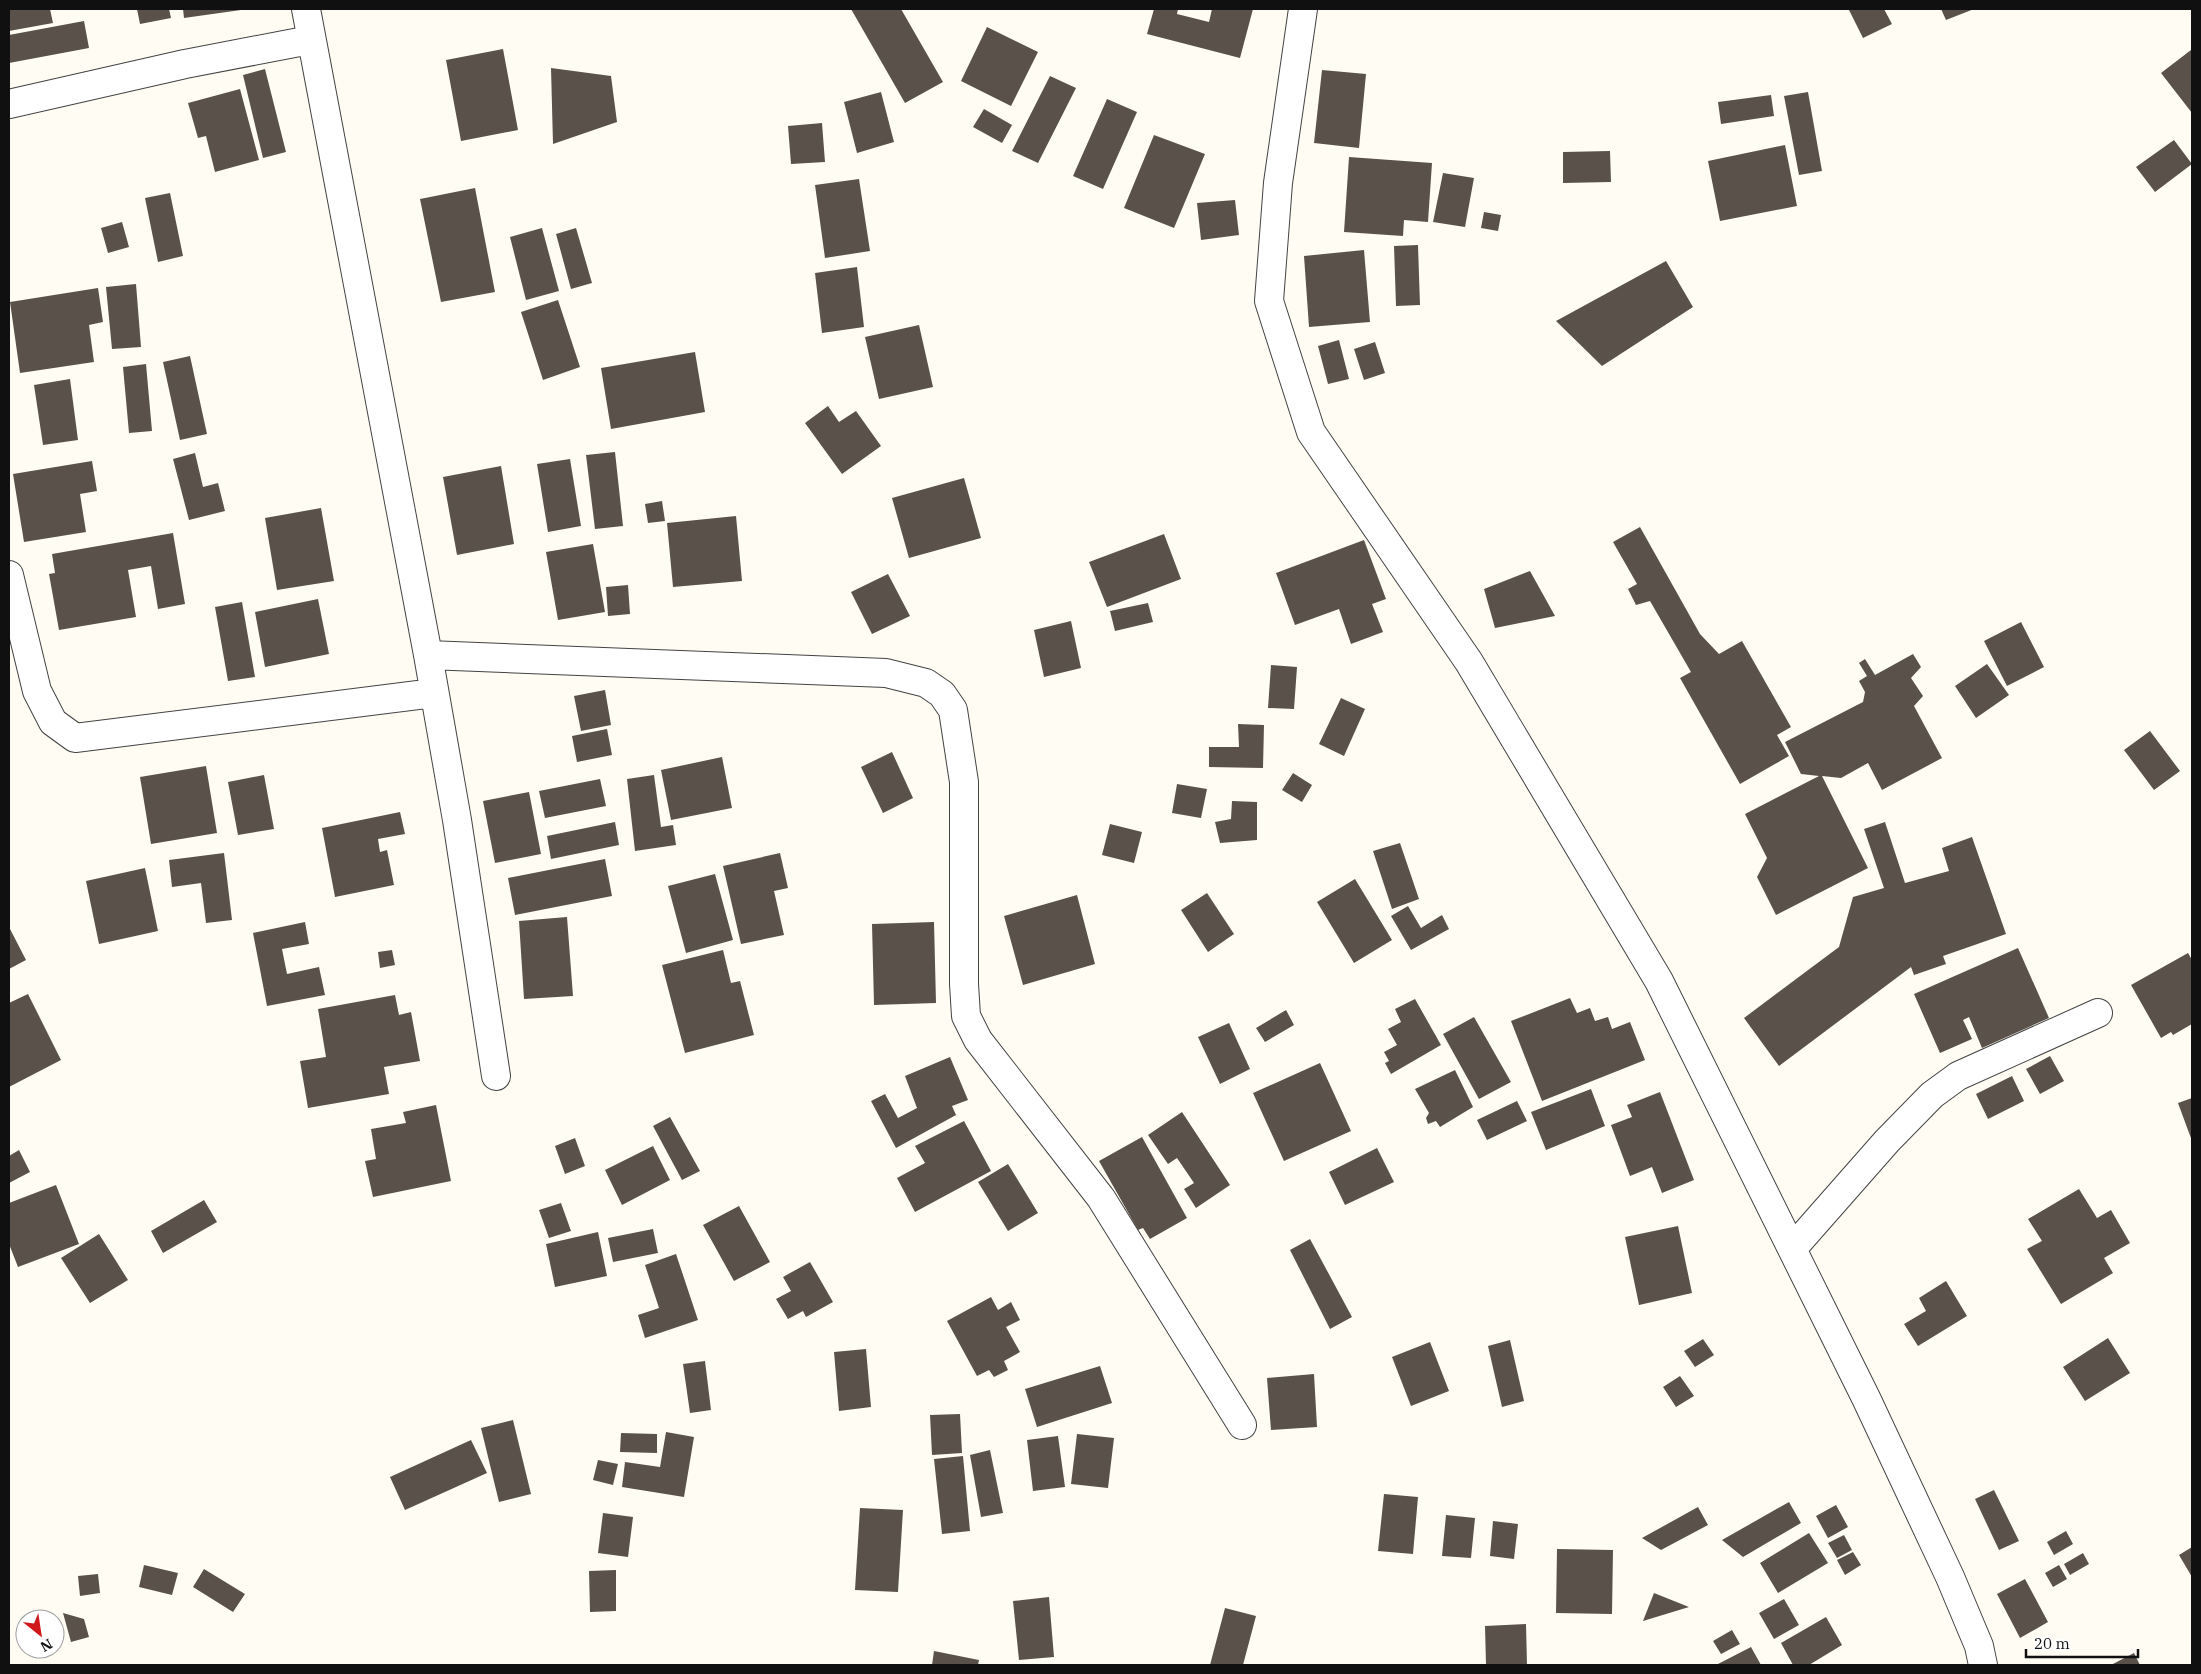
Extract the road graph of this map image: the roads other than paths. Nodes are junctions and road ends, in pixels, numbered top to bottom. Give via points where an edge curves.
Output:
1 (306, 9) edge
2 (1303, 9) edge
3 (310, 40) junction
4 (9, 104) edge
5 (9, 574) edge
6 (428, 655) junction
7 (434, 693) junction
8 (2098, 1013) dead end
9 (496, 1076) dead end
10 (1792, 1249) junction
11 (1242, 1425) dead end
12 (1983, 1665) edge

1 - 3 street
2 - 10 street via 1278,183 1269,301 1311,432 1469,662 1659,981
3 - 4 street via 185,64
3 - 6 street
5 - 7 street via 37,691 53,722 75,738
6 - 7 street
6 - 11 street via 886,673 926,682 942,694 953,710 964,782 966,1016 978,1040 1101,1198
7 - 9 street
8 - 10 street via 1958,1076 1932,1095
10 - 12 street via 1950,1576

